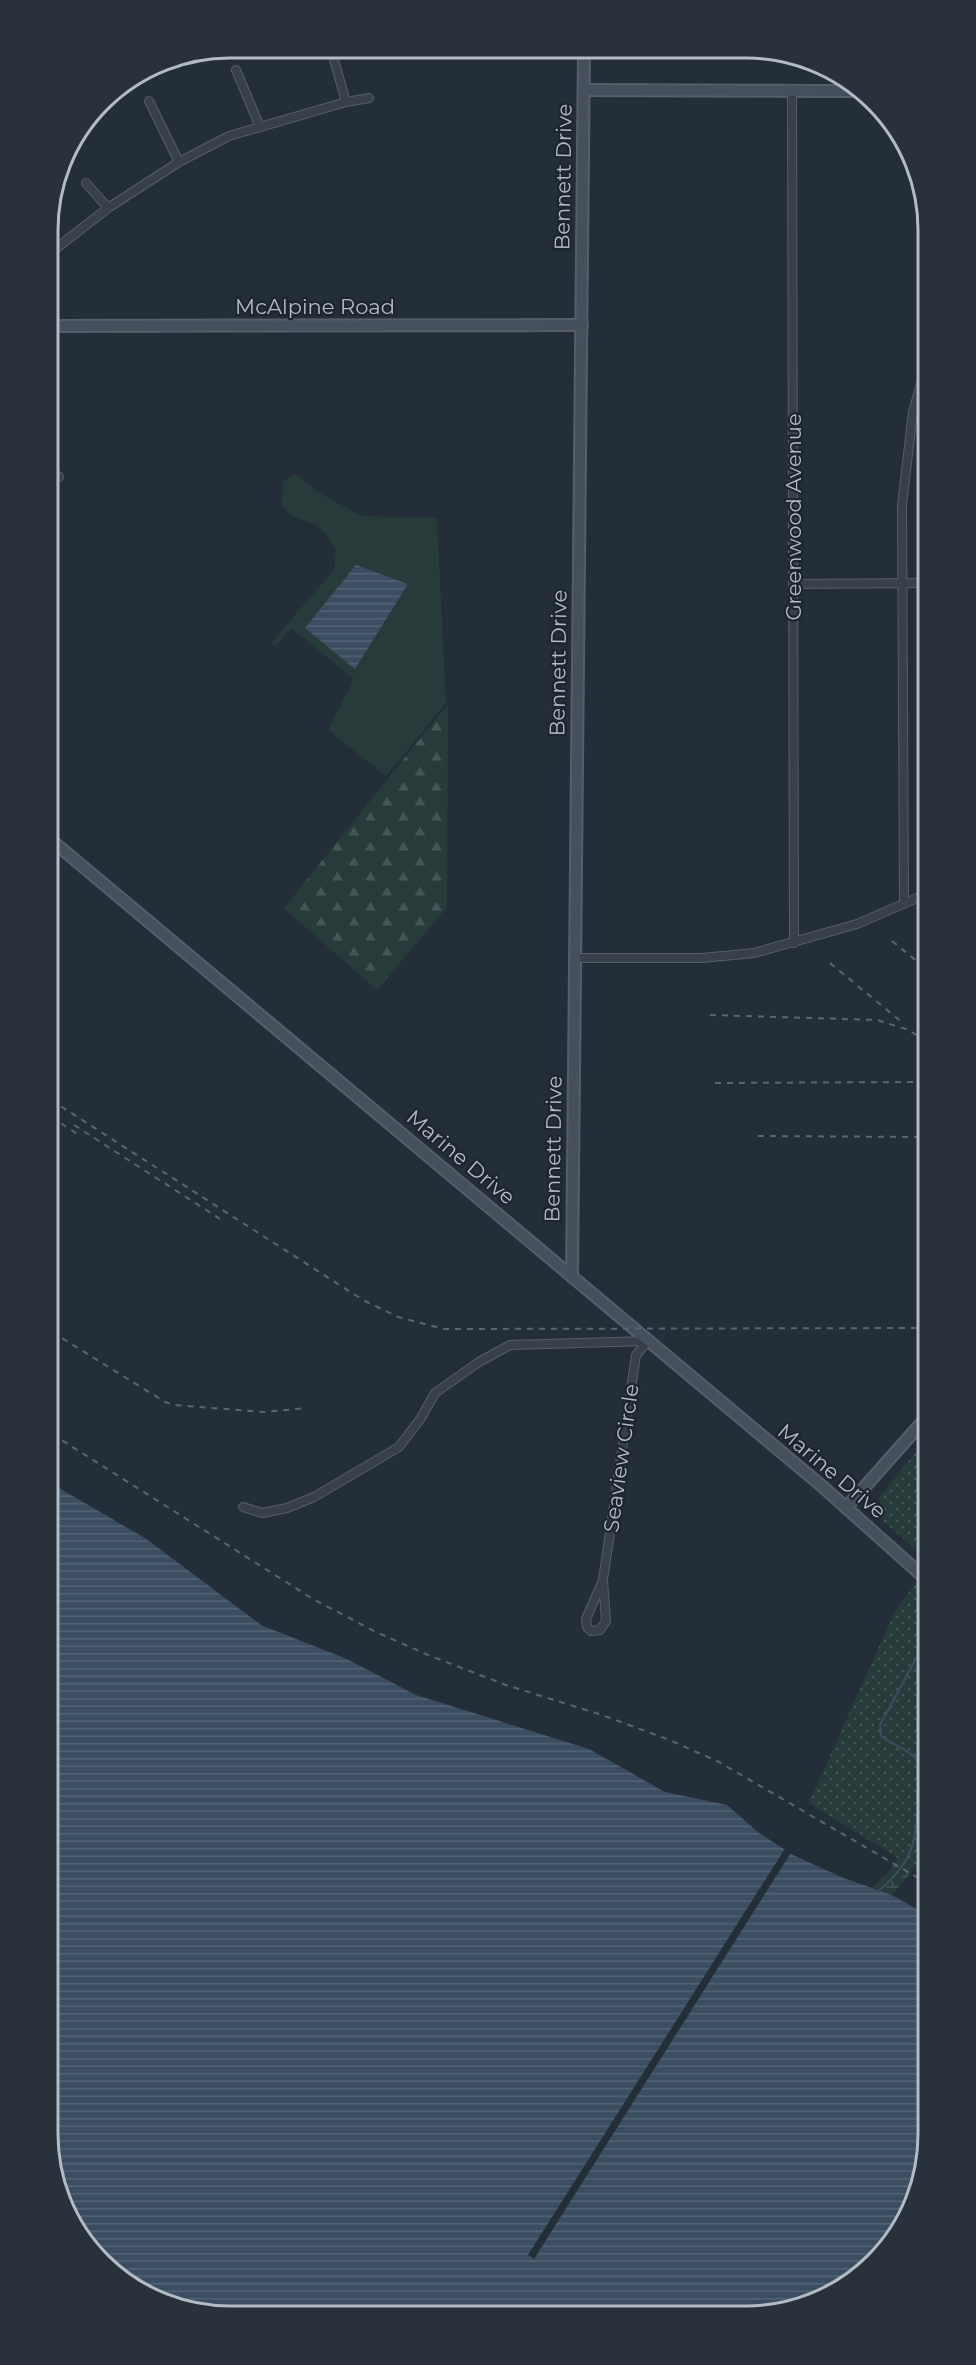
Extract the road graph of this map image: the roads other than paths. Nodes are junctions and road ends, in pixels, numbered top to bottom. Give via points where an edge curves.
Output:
1 (584, 58) edge
2 (334, 59) edge
3 (236, 70) dead end
4 (584, 90) junction
5 (792, 90) junction
6 (846, 91) edge
7 (369, 98) dead end
8 (149, 101) dead end
9 (346, 102) junction
10 (261, 127) junction
11 (179, 162) junction
12 (86, 183) dead end
13 (108, 208) junction
14 (59, 246) edge
15 (582, 325) junction
16 (59, 326) edge
17 (918, 395) edge
18 (902, 583) junction
19 (918, 583) edge
20 (794, 584) junction
21 (59, 846) edge
22 (918, 897) edge
23 (904, 902) junction
24 (794, 943) junction
25 (575, 958) junction
26 (572, 1276) junction
27 (648, 1341) junction
28 (917, 1429) edge
29 (243, 1507) dead end
30 (846, 1508) junction
31 (917, 1571) edge
32 (603, 1580) junction

1 - 4 main road, Bennett Drive
2 - 9 street
3 - 10 street
4 - 5 main road
4 - 15 main road, Bennett Drive
5 - 6 main road
5 - 20 street, Greenwood Avenue
7 - 9 street
8 - 11 street
9 - 10 street
10 - 11 street via 229,136
11 - 13 street
12 - 13 street
13 - 14 street
15 - 16 main road, McAlpine Road
15 - 25 main road, Bennett Drive
17 - 18 street via 902,505
18 - 19 street
18 - 20 street
18 - 23 street
20 - 24 street, Greenwood Avenue
21 - 26 main road, Marine Drive
22 - 23 street
23 - 24 street via 857,924
24 - 25 street via 754,953 702,958
25 - 26 main road, Bennett Drive
26 - 27 main road, Marine Drive
27 - 29 street via 510,1345 435,1393 399,1446 287,1509 262,1513
27 - 30 main road, Marine Drive
27 - 32 street, Seaview Circle via 636,1355
28 - 30 main road
30 - 31 main road, Marine Drive
32 - 32 street, Seaview Circle via 606,1621 600,1630 591,1631 586,1619

